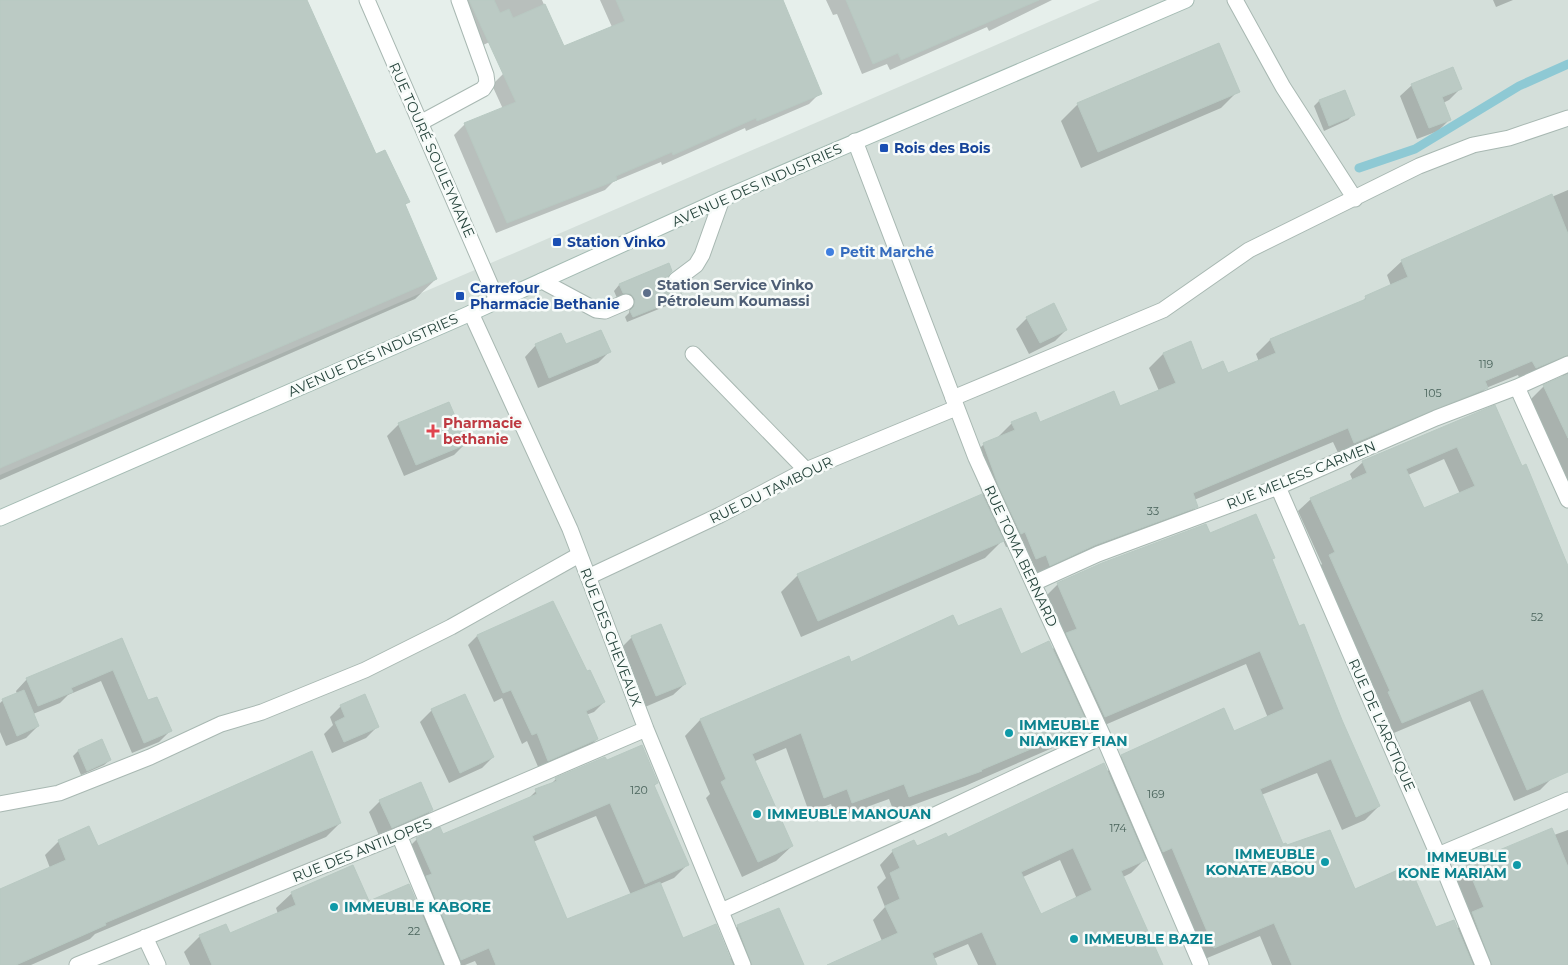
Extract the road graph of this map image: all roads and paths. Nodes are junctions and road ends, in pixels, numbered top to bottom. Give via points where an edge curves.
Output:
1 (459, 0) edge
2 (1186, 0) edge
3 (1235, 0) edge
4 (369, 1) edge
5 (1568, 118) edge
6 (420, 123) junction
7 (855, 142) junction
8 (722, 199) junction
9 (1355, 199) junction
10 (676, 280) dead end
11 (542, 281) junction
12 (497, 300) junction
13 (626, 302) dead end
14 (470, 313) junction
15 (693, 354) dead end
16 (1568, 364) edge
17 (1517, 387) junction
18 (954, 403) junction
19 (806, 470) junction
20 (1278, 487) junction
21 (1568, 500) edge
22 (0, 518) edge
23 (580, 554) junction
24 (588, 577) junction
25 (1034, 582) junction
26 (646, 729) junction
27 (1103, 736) junction
28 (1568, 800) edge
29 (0, 804) edge
30 (399, 835) junction
31 (1438, 855) junction
32 (721, 911) junction
33 (144, 936) junction
34 (77, 965) edge
35 (158, 965) edge
36 (453, 965) edge
37 (743, 965) edge
38 (1201, 965) edge
39 (1483, 965) edge

1 - 6 street via 487,83 482,89
2 - 7 street, AVENUE DES INDUSTRIES
3 - 9 street via 1283,88
4 - 6 street, RUE TOURÉ SOULEYMANE
5 - 9 street, RUE DU TAMBOUR via 1419,166
6 - 12 street, RUE TOURÉ SOULEYMANE
7 - 8 street, AVENUE DES INDUSTRIES
7 - 18 street, RUE TOMA BERNARD
8 - 10 street via 702,255 696,265
8 - 11 street, AVENUE DES INDUSTRIES
9 - 18 street, RUE DU TAMBOUR via 1249,250 1163,310
11 - 12 street, AVENUE DES INDUSTRIES
11 - 13 street via 596,310 605,311
12 - 14 street, AVENUE DES INDUSTRIES
14 - 22 street, AVENUE DES INDUSTRIES
14 - 23 street, RUE DES CHEVEAUX
15 - 19 street
16 - 17 street, RUE MELESS CARMEN
17 - 20 street, RUE MELESS CARMEN via 1436,418
17 - 21 street
18 - 19 street, RUE DU TAMBOUR
18 - 25 street, RUE TOMA BERNARD
19 - 24 street, RUE DU TAMBOUR via 720,515
20 - 25 street, RUE MELESS CARMEN via 1098,554
20 - 31 street, RUE DE L'ARCTIQUE
23 - 24 street, RUE DES CHEVEAUX
23 - 29 street via 451,627 366,670 262,712 221,724 150,757 58,793
24 - 26 street, RUE DES CHEVEAUX
25 - 27 street, RUE TOMA BERNARD
26 - 30 street, RUE DES ANTILOPES
26 - 32 street, RUE DES CHEVEAUX
27 - 32 street
27 - 38 street, RUE TOMA BERNARD
28 - 31 street
30 - 33 street, RUE DES ANTILOPES
30 - 36 street
31 - 39 street, RUE DE L'ARCTIQUE
32 - 37 street, RUE DES CHEVEAUX
33 - 34 street, RUE DES ANTILOPES
33 - 35 street

